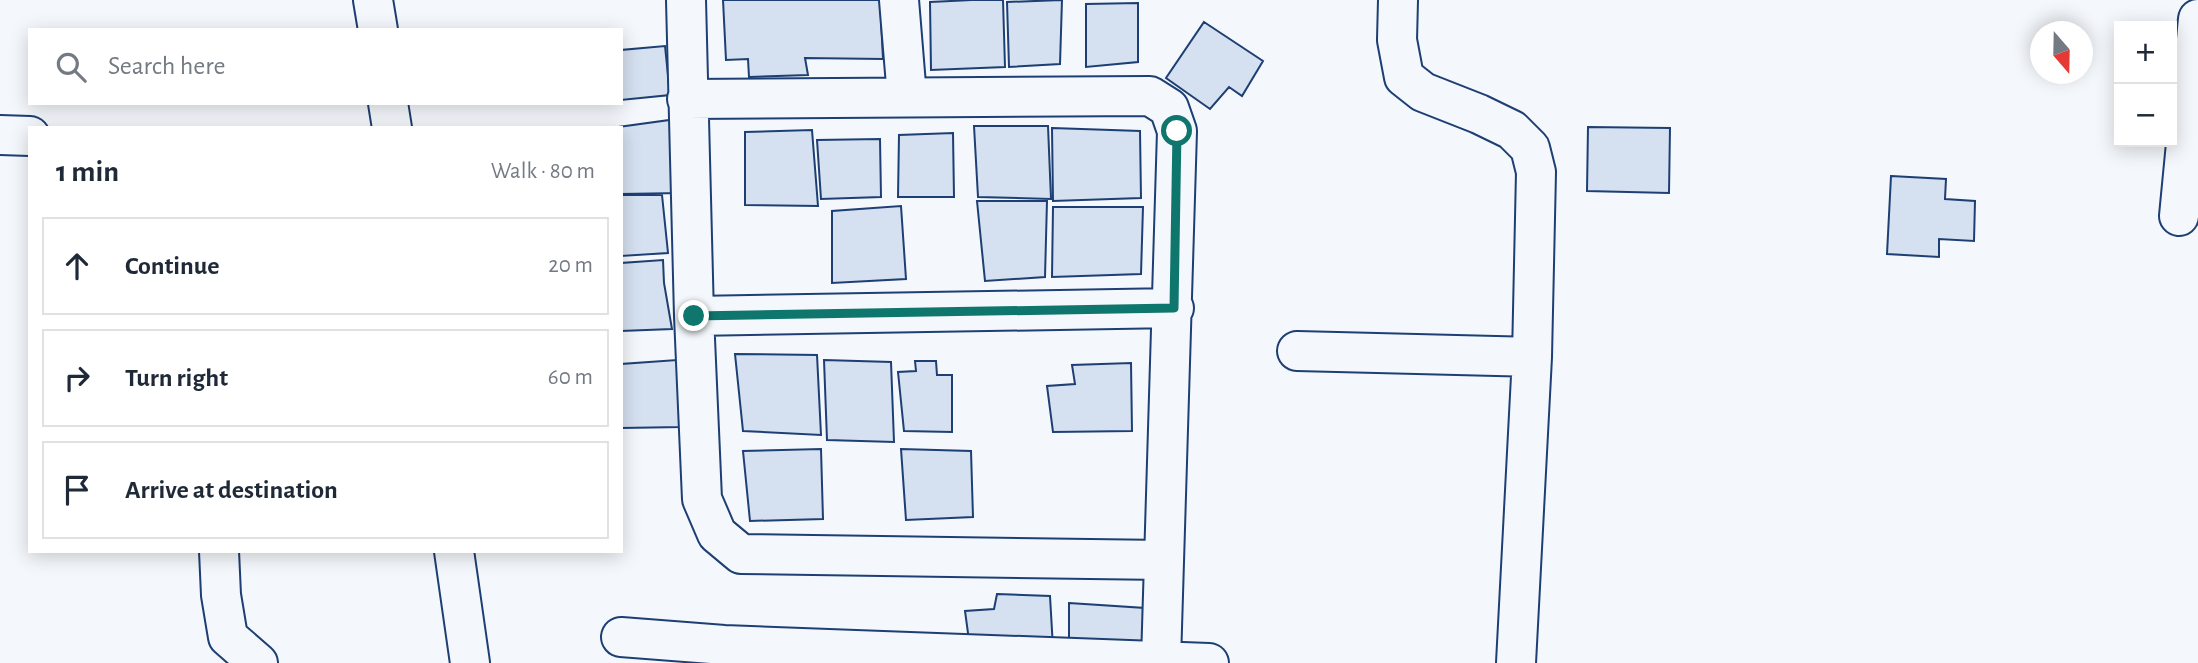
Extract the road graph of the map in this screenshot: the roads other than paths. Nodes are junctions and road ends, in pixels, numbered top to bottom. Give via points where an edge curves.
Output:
1 (373, 0) edge
2 (686, 0) edge
3 (899, 0) edge
4 (1398, 0) edge
5 (2198, 19) edge
6 (378, 28) edge
7 (2196, 70) edge
8 (907, 97) junction
9 (687, 99) junction
10 (388, 105) edge
11 (392, 126) edge
12 (0, 135) edge
13 (28, 136) edge
14 (2179, 216) dead end
15 (1174, 308) junction
16 (694, 316) junction
17 (1297, 351) dead end
18 (1532, 358) junction
19 (219, 553) edge
20 (454, 553) edge
21 (1164, 560) junction
22 (621, 637) dead end
23 (1161, 661) junction
24 (258, 663) edge
25 (470, 663) edge
26 (1209, 663) edge
27 (1516, 663) edge

1 - 6 street
2 - 9 street
3 - 8 street
4 - 18 street via 1397,40 1404,77 1423,92 1512,130 1530,148 1536,172
5 - 7 street
7 - 14 street
8 - 9 street
8 - 15 street via 1150,96 1169,108 1177,131
9 - 16 street
10 - 11 street
12 - 13 street
15 - 16 street
15 - 21 street
16 - 21 street via 702,499 717,534 741,554
17 - 18 street
18 - 27 street
19 - 24 street via 228,637
20 - 25 street
21 - 23 street
22 - 23 street
23 - 26 street

